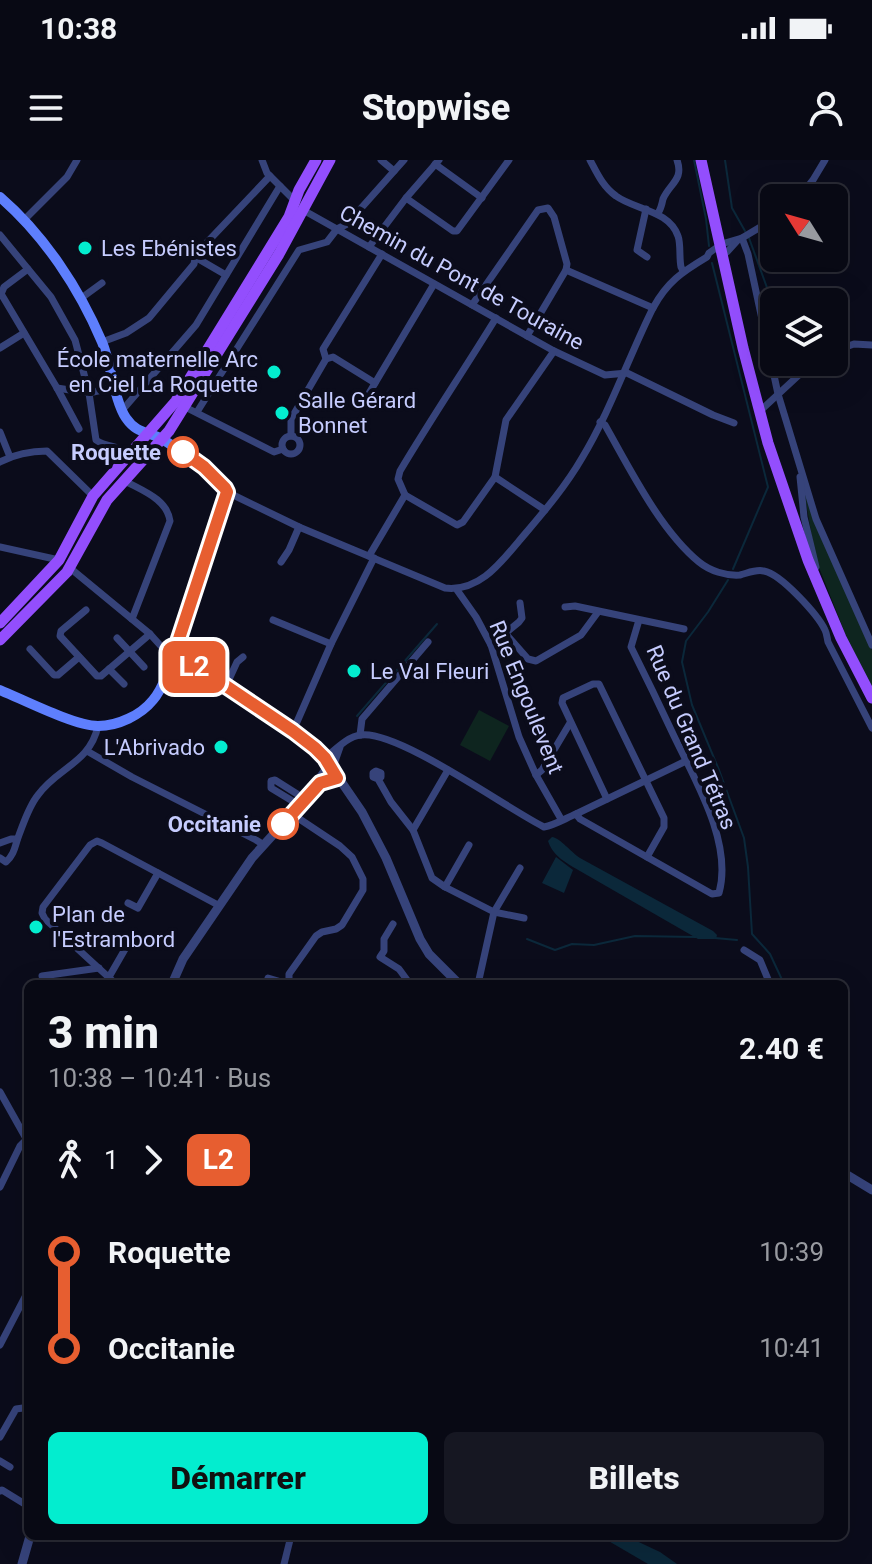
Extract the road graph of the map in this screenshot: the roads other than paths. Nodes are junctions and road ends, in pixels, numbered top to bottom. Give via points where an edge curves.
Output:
1 (77, 160) edge
2 (262, 160) edge
3 (316, 160) edge
4 (330, 160) edge
5 (381, 160) edge
6 (404, 160) edge
7 (509, 160) edge
8 (590, 160) edge
9 (677, 160) edge
10 (704, 160) edge
11 (825, 160) edge
12 (437, 162) edge
13 (394, 171) junction
14 (270, 176) junction
15 (809, 184) edge
16 (280, 186) junction
17 (0, 197) edge
18 (406, 198) junction
19 (482, 198) junction
20 (646, 209) junction
21 (297, 210) junction
22 (658, 213) junction
23 (25, 219) junction
24 (760, 227) edge
25 (337, 229) junction
26 (0, 235) edge
27 (729, 246) junction
28 (369, 247) junction
29 (382, 254) junction
30 (195, 257) junction
31 (647, 257) dead end
32 (28, 269) junction
33 (566, 270) junction
34 (683, 271) junction
35 (226, 275) junction
36 (102, 283) dead end
37 (434, 284) junction
38 (1, 297) edge
39 (80, 299) junction
40 (472, 305) junction
41 (653, 308) junction
42 (496, 318) junction
43 (24, 333) junction
44 (527, 336) junction
45 (102, 342) junction
46 (872, 345) edge
47 (848, 346) edge
48 (0, 348) edge
49 (554, 351) junction
50 (326, 359) junction
51 (623, 374) junction
52 (605, 375) junction
53 (799, 376) edge
54 (375, 383) junction
55 (115, 387) junction
56 (57, 388) junction
57 (616, 389) junction
58 (89, 393) junction
59 (778, 394) junction
60 (362, 405) dead end
61 (186, 407) junction
62 (121, 408) junction
63 (760, 411) junction
64 (600, 422) junction
65 (734, 423) dead end
66 (79, 429) dead end
67 (148, 433) junction
68 (1, 436) edge
69 (291, 436) junction
70 (163, 440) junction
71 (283, 449) junction
72 (130, 454) junction
73 (10, 457) junction
74 (797, 458) junction
75 (0, 462) edge
76 (495, 477) junction
77 (125, 481) junction
78 (227, 492) junction
79 (405, 495) junction
80 (93, 496) junction
81 (545, 510) junction
82 (299, 527) junction
83 (0, 547) edge
84 (371, 557) junction
85 (59, 560) junction
86 (281, 562) dead end
87 (70, 568) junction
88 (457, 590) junction
89 (825, 600) junction
90 (520, 603) dead end
91 (565, 607) dead end
92 (86, 610) dead end
93 (598, 612) junction
94 (132, 619) junction
95 (273, 620) dead end
96 (639, 620) junction
97 (1, 621) edge
98 (684, 629) dead end
99 (150, 634) junction
100 (506, 634) junction
101 (117, 638) dead end
102 (0, 640) edge
103 (428, 642) dead end
104 (331, 644) junction
105 (491, 645) junction
106 (872, 645) edge
107 (30, 649) dead end
108 (130, 652) junction
109 (79, 657) junction
110 (173, 657) junction
111 (243, 657) dead end
112 (144, 667) dead end
113 (109, 669) junction
114 (124, 684) dead end
115 (226, 686) junction
116 (0, 690) edge
117 (872, 698) edge
118 (570, 723) junction
119 (98, 726) junction
120 (872, 728) edge
121 (293, 731) junction
122 (360, 735) junction
123 (340, 747) junction
124 (87, 751) junction
125 (686, 761) junction
126 (330, 768) junction
127 (448, 770) junction
128 (536, 775) junction
129 (378, 779) dead end
130 (646, 780) junction
131 (320, 783) junction
132 (607, 799) junction
133 (292, 814) junction
134 (576, 814) junction
135 (561, 819) junction
136 (413, 830) junction
137 (17, 839) junction
138 (0, 843) edge
139 (264, 845) junction
140 (469, 845) dead end
141 (647, 857) junction
142 (0, 858) edge
143 (520, 868) dead end
144 (158, 873) junction
145 (445, 887) junction
146 (128, 903) dead end
147 (218, 905) junction
148 (494, 912) junction
149 (524, 918) dead end
150 (393, 924) dead end
151 (128, 944) dead end
152 (744, 950) dead end
153 (99, 968) junction
154 (42, 976) dead end
155 (109, 977) junction
156 (268, 978) dead end
157 (112, 980) edge
158 (178, 980) edge
159 (275, 980) edge
160 (288, 980) edge
161 (405, 980) edge
162 (455, 980) edge
163 (479, 980) edge
164 (769, 980) edge
165 (0, 1092) edge
166 (24, 1135) edge
167 (24, 1143) edge
168 (848, 1175) edge
169 (0, 1187) edge
170 (872, 1190) edge
171 (24, 1299) edge
172 (0, 1345) edge
173 (23, 1408) dead end
174 (0, 1437) edge
175 (0, 1461) edge
176 (10, 1467) dead end
177 (0, 1491) edge
178 (24, 1504) edge
179 (29, 1540) edge
180 (290, 1540) edge
181 (22, 1564) edge
182 (284, 1564) edge

1 - 23 street
2 - 14 street, Chemin du Pont de Touraine
3 - 21 main road
4 - 21 main road
5 - 13 street
6 - 13 street
7 - 19 street
8 - 20 street via 612,194
9 - 22 street via 678,177
10 - 27 main road
11 - 15 street
12 - 18 street
12 - 19 street
13 - 25 street
14 - 16 street, Chemin du Pont de Touraine
14 - 30 street
16 - 21 street, Chemin du Pont de Touraine
16 - 35 street
17 - 23 main road
18 - 19 street via 457,231
18 - 28 street
20 - 22 street
20 - 31 street via 637,250
21 - 25 street, Chemin du Pont de Touraine
21 - 61 main road via 279,254
22 - 34 street via 677,232
23 - 39 main road
24 - 27 street
25 - 28 street, Chemin du Pont de Touraine
25 - 61 street via 327,242 299,250 251,326
26 - 32 street
27 - 34 street
27 - 59 street via 748,254
27 - 63 main road
28 - 29 street, Chemin du Pont de Touraine
29 - 37 street, Chemin du Pont de Touraine
29 - 50 street via 323,349
30 - 35 street
30 - 45 street via 149,318
32 - 38 street via 4,287
32 - 58 street via 75,340
33 - 40 street via 554,217 550,210 538,210
33 - 41 street
33 - 44 street
34 - 41 street
35 - 62 street via 196,325
36 - 39 street
37 - 40 street, Chemin du Pont de Touraine
37 - 54 street
38 - 43 street
39 - 45 main road
40 - 42 street, Chemin du Pont de Touraine
41 - 51 street
42 - 44 street, Chemin du Pont de Touraine
42 - 79 street via 400,471
43 - 48 street
43 - 56 street
44 - 49 street, Chemin du Pont de Touraine
45 - 55 main road
46 - 47 street
49 - 52 street, Chemin du Pont de Touraine
49 - 76 street via 506,420
50 - 54 street via 333,357
50 - 69 street via 291,419
51 - 52 street, Chemin du Pont de Touraine
51 - 57 street
51 - 65 street
52 - 57 street, Chemin du Pont de Touraine
53 - 59 street
54 - 60 street
55 - 58 street
55 - 62 main road
56 - 58 street
56 - 66 street
57 - 64 street
58 - 72 street via 96,440
59 - 63 street
59 - 74 street
61 - 67 main road
61 - 70 main road
61 - 71 street via 274,452
62 - 67 main road via 140,432
63 - 89 main road
64 - 81 street via 578,465
64 - 120 street via 639,486 702,565 727,574 768,572 805,604 826,630
67 - 70 main road
67 - 72 main road
68 - 73 street
69 - 71 street via 284,439
69 - 71 street via 300,442 299,451 292,455
70 - 77 main road
70 - 78 main road via 204,467
72 - 80 main road
73 - 75 street
73 - 80 street via 47,451
74 - 89 street via 804,517
74 - 106 street via 816,519
76 - 79 street via 457,525
76 - 81 street
77 - 87 main road via 107,500
77 - 94 street via 164,504 170,521
78 - 82 street
78 - 110 main road
79 - 84 street
80 - 85 main road
81 - 88 street via 490,573
82 - 84 street
82 - 86 street
83 - 85 street
84 - 88 street
84 - 104 street
85 - 87 main road
85 - 97 main road
87 - 94 street
87 - 102 main road
88 - 105 street, Rue Engoulevent
89 - 117 main road
90 - 100 street via 522,618
91 - 93 street
92 - 109 street via 60,636
93 - 96 street
93 - 100 street via 581,635 536,661
94 - 99 street
95 - 104 street
96 - 98 street
96 - 125 street, Rue du Grand Tétras via 631,647
99 - 108 street
99 - 110 street
100 - 105 street
101 - 108 street
103 - 122 street via 362,719
104 - 121 street
105 - 128 street, Rue Engoulevent
107 - 109 street via 54,675
108 - 112 street
108 - 113 street
109 - 113 street via 97,676
110 - 115 street
110 - 119 main road via 149,705 125,720
111 - 115 street
113 - 114 street
115 - 121 street
116 - 119 main road
118 - 128 street
118 - 130 street via 563,698 599,684
118 - 132 street
119 - 124 street
121 - 126 street
122 - 123 street
122 - 127 street via 391,741
123 - 126 street
123 - 126 street
124 - 137 street via 36,797
124 - 139 street
125 - 130 street
125 - 141 street, Rue du Grand Tétras via 718,841 719,893 712,894
126 - 131 street
126 - 131 street
126 - 162 street via 362,812 420,939
127 - 135 street via 544,827
127 - 136 street
128 - 135 street, Rue Engoulevent
129 - 136 street
130 - 132 street
130 - 141 street via 664,818
131 - 133 street
132 - 134 street
133 - 139 street
133 - 160 street via 352,857 363,890 342,925 316,936
134 - 135 street
134 - 141 street, Rue du Grand Tétras
136 - 145 street via 432,878
137 - 138 street
137 - 142 street via 9,859
139 - 147 street
140 - 145 street
143 - 148 street
144 - 146 street via 138,908
144 - 147 street
144 - 153 street via 97,841 43,907 45,919
145 - 148 street
147 - 158 street via 183,959
148 - 149 street
148 - 163 street
150 - 161 street via 380,957
151 - 155 street
152 - 164 street via 760,960
153 - 154 street
153 - 155 street
155 - 157 street
156 - 159 street
165 - 166 street
167 - 169 street
168 - 170 street
171 - 172 street
173 - 174 street via 16,1409
175 - 176 street
177 - 178 street
179 - 181 street
180 - 182 street

